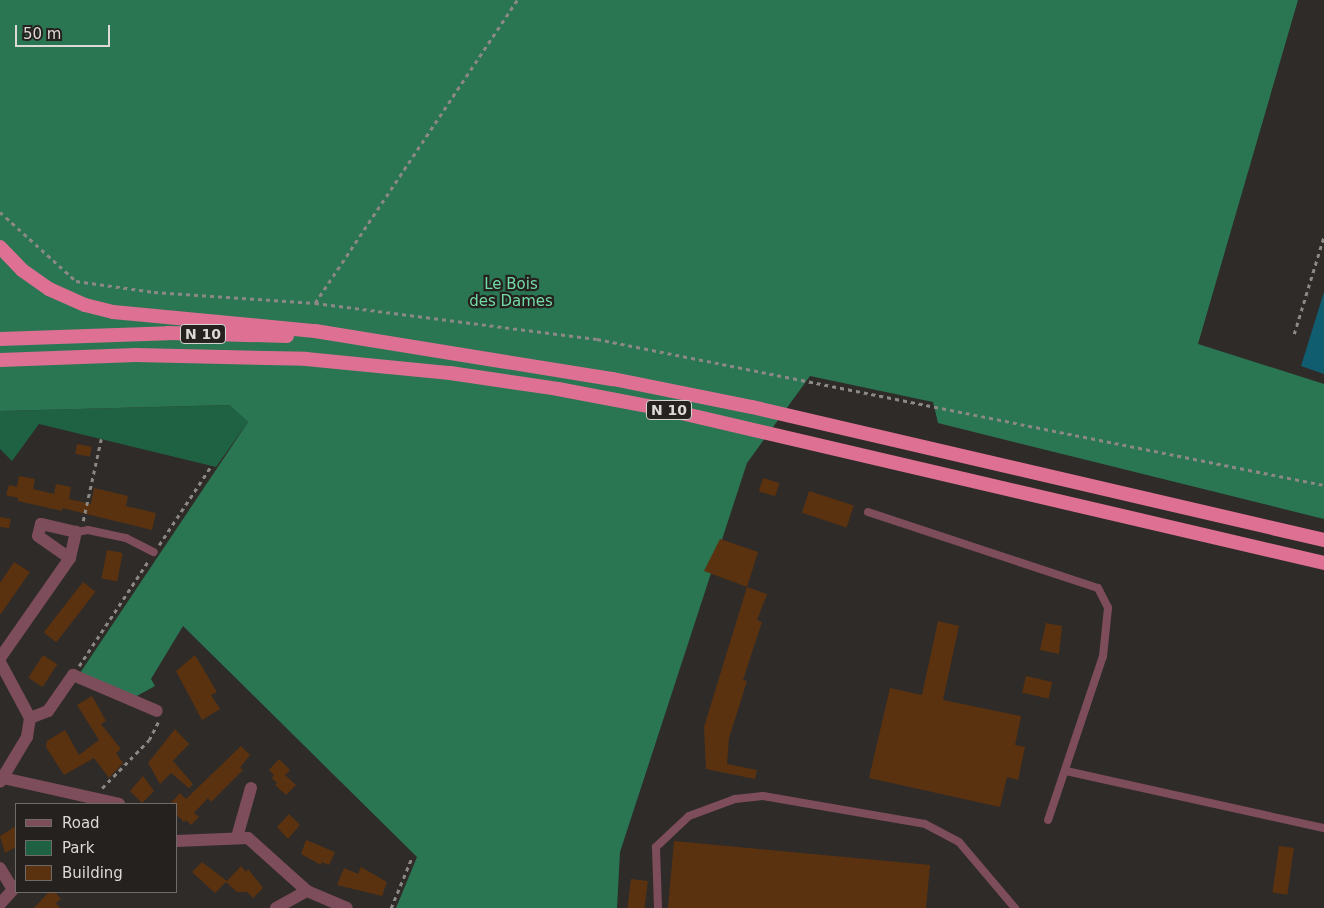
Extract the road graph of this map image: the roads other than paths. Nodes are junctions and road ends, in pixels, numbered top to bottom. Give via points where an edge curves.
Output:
1 (0, 247) edge
2 (0, 339) edge
3 (405, 346) junction
4 (136, 355) junction
5 (0, 360) edge
6 (0, 369) edge
7 (868, 512) dead end
8 (78, 531) junction
9 (1324, 540) edge
10 (154, 552) road end
11 (70, 558) junction
12 (1324, 563) edge
13 (0, 658) edge
14 (0, 662) edge
15 (157, 711) road end
16 (30, 718) junction
17 (1066, 771) junction
18 (2, 780) edge
19 (251, 788) dead end
20 (115, 803) edge
21 (1048, 820) dead end
22 (1324, 828) edge
23 (237, 837) junction
24 (178, 841) edge
25 (0, 868) edge
26 (14, 887) edge
27 (307, 891) junction
28 (0, 904) edge
29 (276, 908) edge
30 (347, 908) edge
31 (658, 908) edge
32 (1015, 908) edge

1 - 3 highway via 22,270 49,289 84,305 160,317 315,331
2 - 3 highway, N 10 via 168,332
3 - 9 highway, N 10 via 595,376 743,406
4 - 5 highway, N 10
4 - 6 highway
4 - 12 highway, N 10 via 306,359 450,373 558,389 664,409
7 - 17 lane via 1098,588 1108,608 1103,656
8 - 10 lane via 126,538
8 - 11 street
8 - 11 street via 40,524 38,536
11 - 13 street
14 - 16 street
15 - 16 street via 73,675 48,711
16 - 18 street via 27,737
17 - 21 lane
17 - 22 lane
18 - 20 street
19 - 23 street
23 - 24 street
23 - 27 street via 257,844
25 - 26 street
26 - 28 street
27 - 29 street
27 - 30 street
31 - 32 lane via 656,847 689,816 735,799 763,796 925,824 959,842

